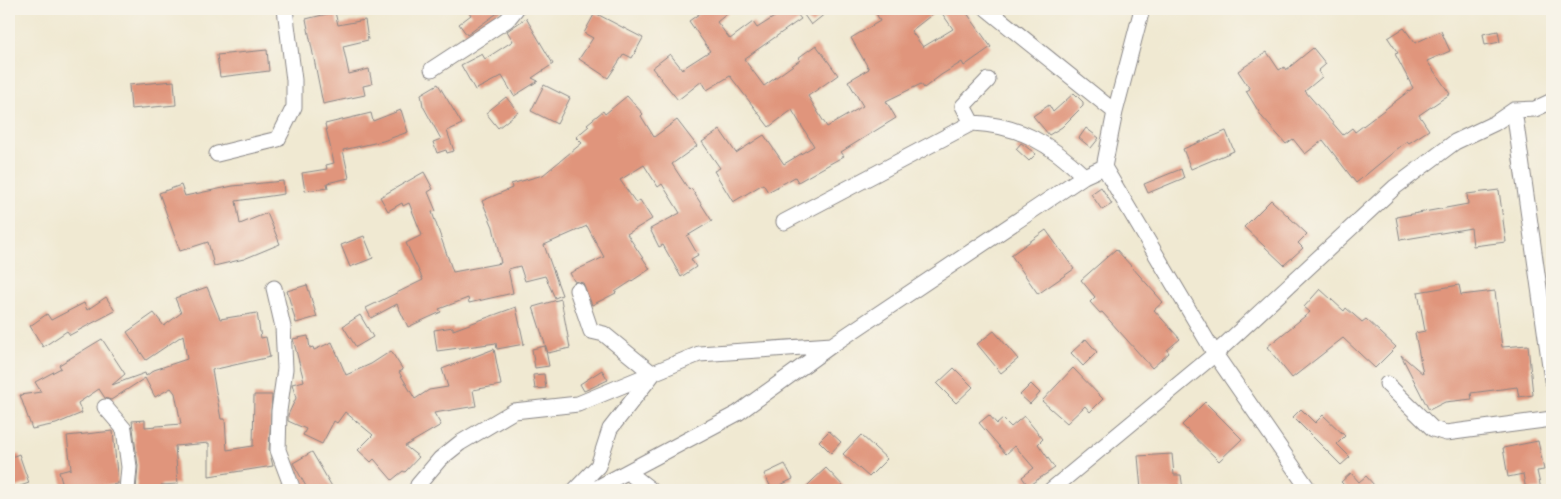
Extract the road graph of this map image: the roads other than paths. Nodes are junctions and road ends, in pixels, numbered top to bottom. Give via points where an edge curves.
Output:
1 (284, 9) edge
2 (516, 9) edge
3 (987, 9) edge
4 (1142, 9) edge
5 (432, 69) dead end
6 (988, 80) dead end
7 (1552, 101) edge
8 (1514, 110) junction
9 (1115, 112) junction
10 (972, 123) junction
11 (217, 154) dead end
12 (1104, 167) junction
13 (1084, 176) junction
14 (784, 222) dead end
15 (274, 288) dead end
16 (577, 290) dead end
17 (832, 345) junction
18 (1215, 354) junction
19 (653, 374) junction
20 (1552, 380) edge
21 (1387, 384) dead end
22 (105, 407) dead end
23 (1552, 418) edge
24 (628, 472) junction
25 (1307, 489) edge
26 (127, 490) edge
27 (293, 490) edge
28 (417, 490) edge
29 (575, 490) edge
30 (593, 490) edge
31 (651, 490) edge
32 (1052, 490) edge

1 - 11 street via 294,80 294,107 278,139
2 - 5 street via 507,20
3 - 9 street
4 - 9 street
6 - 10 street via 963,106
7 - 8 street via 1535,109
8 - 18 street via 1496,123 1455,142 1395,187
8 - 20 street
9 - 12 street
10 - 13 street via 1020,131 1062,155
10 - 14 street
12 - 13 street
12 - 18 street
13 - 17 street
15 - 27 street via 283,327 285,369 278,450
16 - 19 street via 591,331 604,334
17 - 19 street via 699,354
17 - 24 street via 738,413
18 - 25 street
18 - 32 street
19 - 28 street via 578,404 514,411 460,443 440,460
19 - 29 street via 610,429 598,466
21 - 23 street via 1433,429 1446,433
22 - 26 street via 124,429 129,467
24 - 30 street
24 - 31 street

